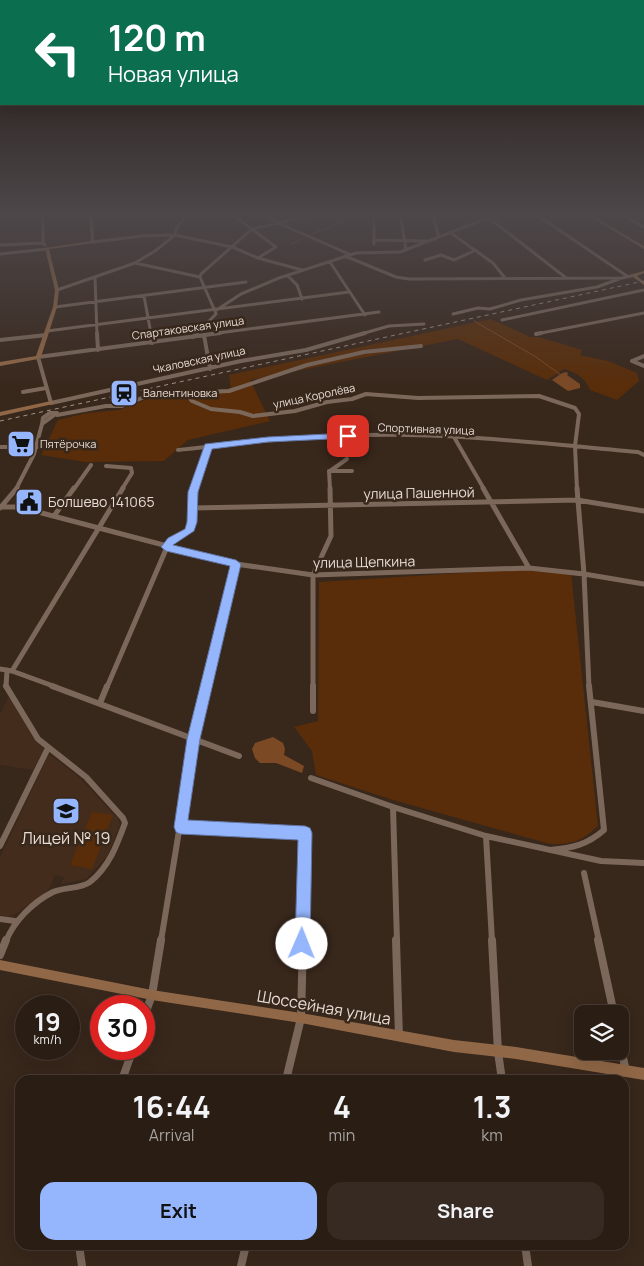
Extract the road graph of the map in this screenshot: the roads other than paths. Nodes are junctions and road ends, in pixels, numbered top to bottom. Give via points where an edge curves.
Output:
1 (53, 272) edge
2 (109, 272) edge
3 (177, 272) edge
4 (203, 272) edge
5 (300, 272) edge
6 (336, 272) edge
7 (385, 272) edge
8 (500, 272) edge
9 (558, 272) edge
10 (621, 272) edge
11 (644, 272) edge
12 (635, 275) junction
13 (287, 276) junction
14 (627, 276) junction
15 (95, 277) junction
16 (200, 277) junction
17 (505, 278) junction
18 (565, 278) junction
19 (622, 278) junction
20 (246, 282) dead end
21 (644, 284) edge
22 (205, 287) junction
23 (57, 290) junction
24 (644, 290) edge
25 (349, 292) junction
26 (144, 296) junction
27 (302, 299) junction
28 (95, 302) junction
29 (55, 307) junction
30 (215, 310) junction
31 (379, 312) dead end
32 (644, 313) edge
33 (454, 314) dead end
34 (365, 315) junction
35 (148, 319) junction
36 (502, 320) dead end
37 (424, 324) dead end
38 (98, 326) junction
39 (46, 333) junction
40 (536, 334) dead end
41 (204, 336) junction
42 (193, 337) junction
43 (0, 340) edge
44 (152, 343) junction
45 (421, 346) dead end
46 (98, 350) junction
47 (644, 356) edge
48 (38, 357) junction
49 (0, 364) edge
50 (644, 366) edge
51 (210, 368) junction
52 (46, 388) junction
53 (24, 392) dead end
54 (188, 393) junction
55 (51, 403) junction
56 (0, 414) edge
57 (454, 437) junction
58 (208, 446) junction
59 (575, 446) junction
60 (0, 447) edge
61 (37, 448) junction
62 (178, 450) dead end
63 (644, 455) edge
64 (348, 459) dead end
65 (91, 465) dead end
66 (106, 466) dead end
67 (330, 471) junction
68 (352, 471) dead end
69 (577, 500) junction
70 (491, 503) junction
71 (330, 505) junction
72 (1, 507) edge
73 (193, 508) junction
74 (644, 511) edge
75 (54, 516) junction
76 (98, 528) junction
77 (166, 547) junction
78 (236, 564) junction
79 (529, 568) junction
80 (584, 574) junction
81 (313, 575) junction
82 (644, 584) edge
83 (0, 669) edge
84 (10, 671) junction
85 (592, 702) junction
86 (100, 703) junction
87 (313, 711) dead end
88 (644, 711) edge
89 (194, 739) junction
90 (48, 748) junction
91 (239, 756) dead end
92 (311, 778) dead end
93 (393, 807) junction
94 (180, 827) junction
95 (486, 836) junction
96 (0, 846) edge
97 (550, 850) junction
98 (644, 863) edge
99 (584, 873) dead end
100 (0, 919) edge
101 (15, 921) junction
102 (0, 955) edge
103 (0, 965) edge
104 (152, 995) joint
105 (155, 995) edge
106 (612, 1005) edge
107 (301, 1018) junction
108 (399, 1037) junction
109 (498, 1052) junction
110 (129, 1060) edge
111 (623, 1060) edge
112 (626, 1072) junction
113 (644, 1074) edge
114 (124, 1075) edge
115 (287, 1075) edge
116 (501, 1075) edge
117 (80, 1250) edge
118 (245, 1250) edge
119 (526, 1250) edge
120 (82, 1266) edge
121 (241, 1266) edge
122 (528, 1266) edge

1 - 23 street
2 - 15 street
3 - 16 street
4 - 16 street
5 - 13 street
6 - 25 street
7 - 17 street via 402,279
8 - 17 street
9 - 18 street
10 - 14 street
11 - 12 street
12 - 14 street
12 - 21 street
13 - 27 street via 297,285
13 - 30 street via 250,288
14 - 19 street
15 - 23 street
15 - 28 street
16 - 22 street
17 - 18 street
18 - 19 street
19 - 33 street via 597,287
20 - 22 street
22 - 26 street
22 - 30 street
23 - 29 street
24 - 36 street
25 - 27 street
25 - 34 street
26 - 28 street
26 - 35 street
27 - 30 street
28 - 29 street
28 - 38 street
29 - 39 street
30 - 35 street
30 - 42 street via 216,314
31 - 34 street, Спартаковская улица
32 - 40 street
34 - 41 street, Спартаковская улица
35 - 38 street
35 - 44 street
37 - 51 street, Чкаловская улица via 400,324 306,350
38 - 39 street
38 - 46 street
39 - 43 street
39 - 48 street
41 - 42 street, Спартаковская улица
41 - 51 street
42 - 44 street, Спартаковская улица
44 - 46 street, Спартаковская улица
45 - 54 street via 354,354 307,365 229,391
46 - 48 street, Спартаковская улица
47 - 50 street via 632,361
48 - 49 street, Спартаковская улица
48 - 52 street
51 - 55 street, Чкаловская улица
52 - 53 street
52 - 55 street
54 - 59 street, улица Королёва via 192,401 253,416 295,411 366,394 418,398 539,396 578,411
54 - 61 street via 157,392 122,406 57,415 42,424
55 - 56 street, Чкаловская улица
57 - 58 street, Спортивная улица via 330,436
57 - 59 street, Спортивная улица
57 - 70 street
58 - 62 street, Спортивная улица
58 - 73 street via 193,492
59 - 63 street, Спортивная улица
59 - 69 street
60 - 61 street
61 - 72 street
64 - 67 street
65 - 75 street
66 - 76 street via 125,466 132,472
67 - 68 street
67 - 71 street
69 - 70 street, улица Пашенной
69 - 74 street, улица Пашенной
69 - 80 street
70 - 71 street, улица Пашенной
70 - 79 street
71 - 73 street, улица Пашенной
71 - 81 street via 331,536
72 - 75 street, улица Щепкина via 19,507
73 - 77 street via 189,531
75 - 76 street, улица Щепкина
76 - 77 street, улица Щепкина
76 - 84 street
77 - 78 street, улица Щепкина
77 - 86 street
78 - 81 street, улица Щепкина
78 - 89 street
79 - 80 street, улица Щепкина
79 - 81 street, улица Щепкина
80 - 82 street, улица Щепкина
80 - 85 street via 587,669
81 - 87 street
83 - 84 street
84 - 86 street
84 - 90 street via 6,688 38,740
85 - 88 street
85 - 97 street via 604,830 591,842 573,849
86 - 89 street
89 - 91 street
89 - 94 street
90 - 96 street
90 - 101 street via 86,777 123,818 124,829 113,855 89,883 54,892
92 - 93 street
93 - 95 street
93 - 108 street
94 - 104 street
94 - 107 street via 305,833
95 - 97 street
95 - 109 street
97 - 98 street via 601,861
99 - 106 street
100 - 101 street
101 - 102 street
103 - 104 street, Шоссейная улица
105 - 107 street, Шоссейная улица
107 - 108 street, Шоссейная улица
107 - 115 street
108 - 109 street, Шоссейная улица
109 - 112 street, Шоссейная улица
109 - 116 street
110 - 114 street
111 - 112 street
112 - 113 street, Шоссейная улица
117 - 120 street
118 - 121 street
119 - 122 street

